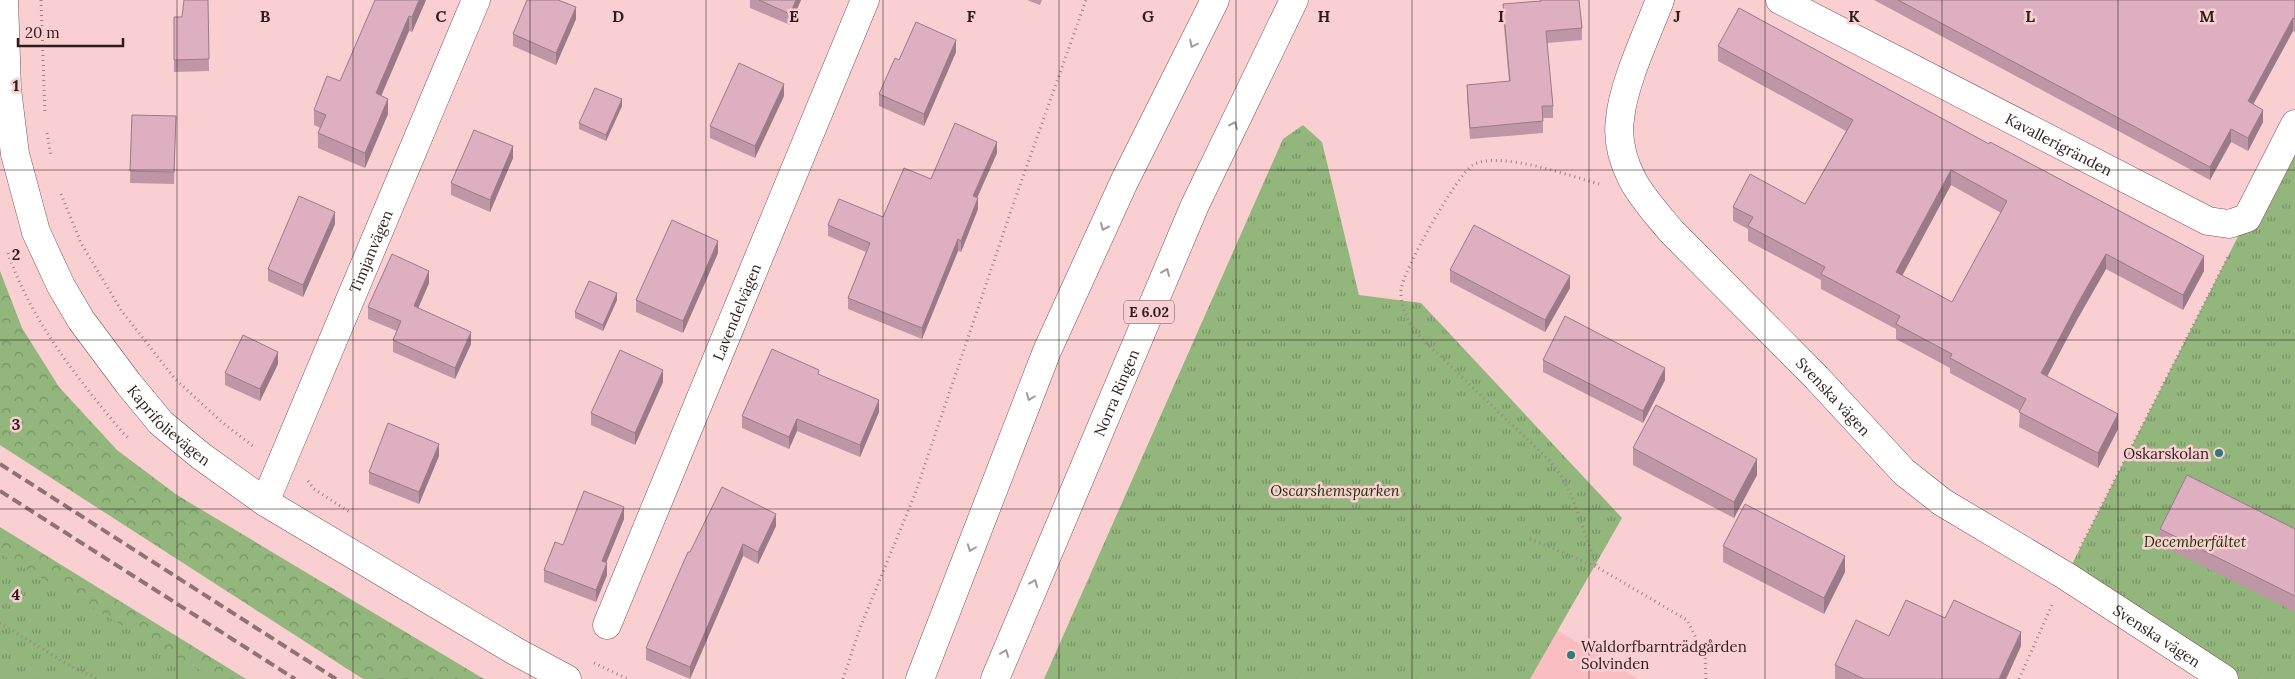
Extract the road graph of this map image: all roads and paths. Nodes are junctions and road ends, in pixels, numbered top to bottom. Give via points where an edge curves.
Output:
1 (4, 0) edge
2 (41, 0) edge
3 (476, 0) edge
4 (865, 0) edge
5 (1086, 0) edge
6 (1215, 0) edge
7 (1294, 0) edge
8 (1660, 0) edge
9 (1780, 0) edge
10 (45, 121) dead end
11 (2295, 124) edge
12 (47, 131) dead end
13 (52, 160) dead end
14 (59, 188) dead end
15 (1643, 196) junction
16 (2247, 218) junction
17 (280, 466) junction
18 (265, 502) junction
19 (354, 515) dead end
20 (1530, 539) dead end
21 (1598, 567) junction
22 (2066, 576) junction
23 (0, 623) edge
24 (607, 625) dead end
25 (589, 660) dead end
26 (98, 679) edge
27 (567, 679) edge
28 (628, 679) edge
29 (843, 679) edge
30 (920, 679) edge
31 (995, 679) edge
32 (1706, 679) edge
33 (2019, 679) edge
34 (2224, 679) edge

1 - 18 street, Kaprifolievägen via 7,89 15,154 36,232 61,286 103,351 161,423
2 - 10 path
3 - 17 street, Timjanvägen
4 - 24 street, Lavendelvägen
5 - 29 path via 916,494 860,628
6 -> 30 street via 1124,182 1047,351
31 -> 7 street, Norra Ringen / E 6.02 via 1195,206
8 - 15 street, Svenska vägen via 1623,98 1619,121 1621,148
9 - 16 street, Kavallerigränden via 2208,221 2229,224
11 - 16 street
12 - 13 path
14 - 17 path via 81,243 121,310 175,379 223,423
15 - 21 path via 1524,163 1494,161 1473,164 1458,181 1408,267 1401,289 1409,324 1550,461 1562,477
15 - 22 street, Svenska vägen via 1671,230 1817,378 1904,472 1942,502
16 - 22 path
17 - 18 street, Timjanvägen
17 - 19 path via 304,476 314,489
18 - 27 street, Kaprifolievägen
20 - 21 path
21 - 32 path via 1687,620 1705,656
22 - 33 path
22 - 34 street, Svenska vägen
23 - 26 path
25 - 28 path

